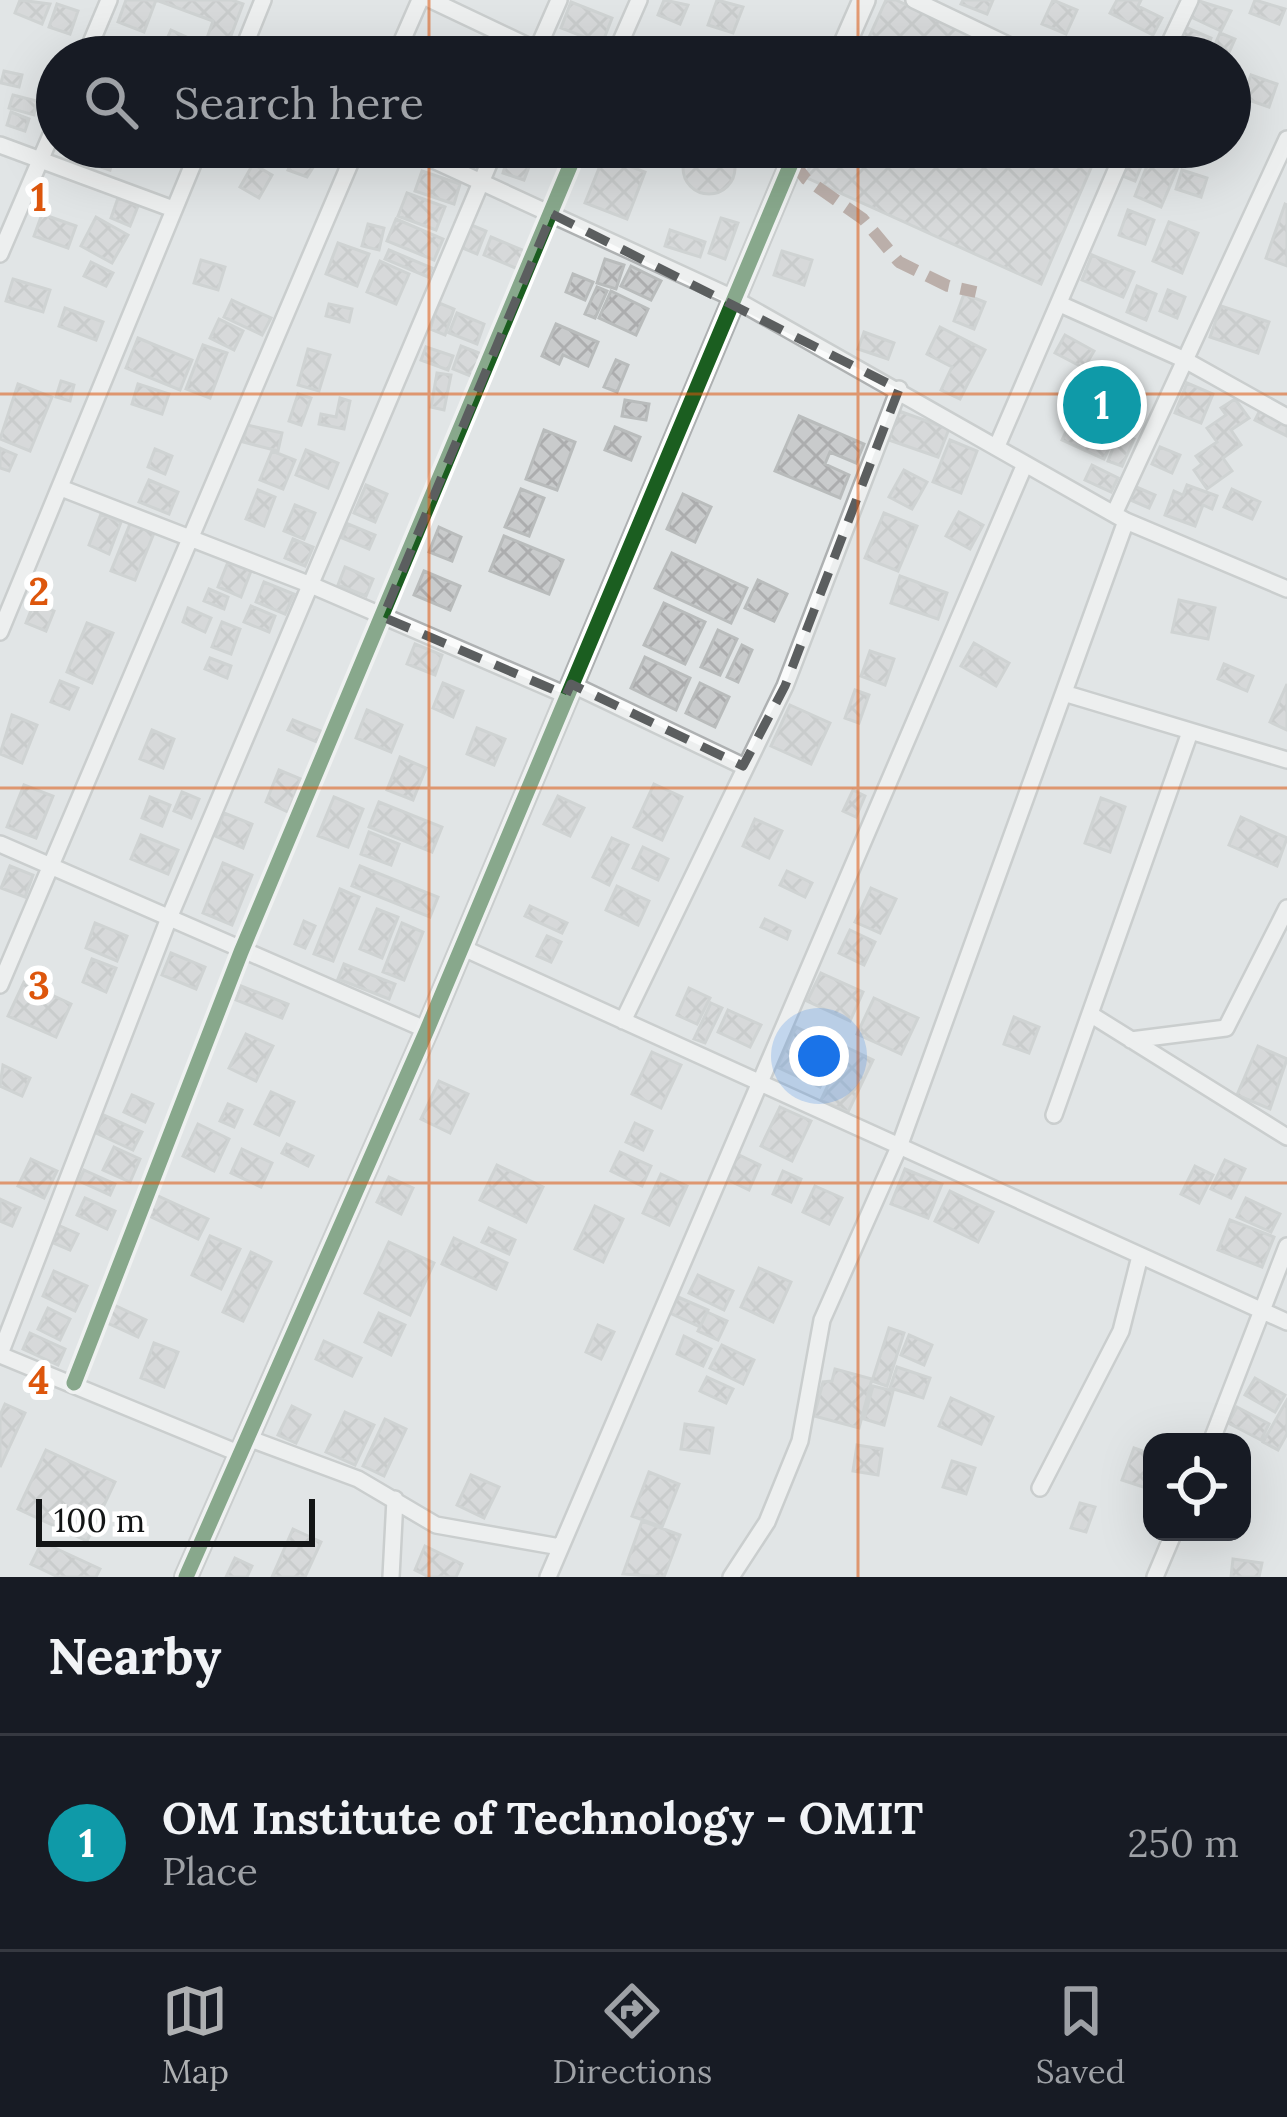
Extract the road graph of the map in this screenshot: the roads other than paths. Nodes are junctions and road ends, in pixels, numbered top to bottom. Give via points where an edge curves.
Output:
1 (109, 0) edge
2 (263, 0) edge
3 (420, 0) edge
4 (431, 0) edge
5 (559, 0) edge
6 (639, 0) edge
7 (865, 0) edge
8 (914, 0) edge
9 (1190, 0) edge
10 (94, 36) edge
11 (248, 36) edge
12 (404, 36) edge
13 (503, 36) edge
14 (547, 36) edge
15 (623, 36) edge
16 (849, 36) edge
17 (989, 36) edge
18 (1173, 36) edge
19 (1287, 139) edge
20 (0, 145) edge
21 (36, 158) edge
22 (37, 168) edge
23 (62, 168) edge
24 (191, 168) edge
25 (348, 168) edge
26 (451, 168) edge
27 (487, 168) edge
28 (570, 168) edge
29 (789, 168) edge
30 (1117, 168) edge
31 (481, 182) junction
32 (173, 209) junction
33 (552, 214) junction
34 (0, 254) edge
35 (731, 297) junction
36 (1060, 304) junction
37 (1185, 361) junction
38 (899, 389) junction
39 (1287, 417) edge
40 (997, 446) junction
41 (1025, 464) junction
42 (61, 488) junction
43 (1120, 518) junction
44 (194, 537) junction
45 (311, 585) junction
46 (1287, 589) edge
47 (383, 617) junction
48 (0, 632) edge
49 (568, 689) junction
50 (1066, 694) junction
51 (1189, 735) junction
52 (1287, 760) edge
53 (743, 766) junction
54 (0, 844) edge
55 (48, 864) junction
56 (1287, 908) edge
57 (169, 918) junction
58 (461, 947) junction
59 (242, 952) junction
60 (0, 985) edge
61 (1090, 1014) junction
62 (623, 1021) junction
63 (427, 1030) junction
64 (1130, 1040) junction
65 (757, 1083) junction
66 (1054, 1114) dead end
67 (1287, 1137) edge
68 (899, 1147) junction
69 (1287, 1246) edge
70 (1140, 1256) junction
71 (1266, 1312) junction
72 (1287, 1322) edge
73 (0, 1355) edge
74 (74, 1383) junction
75 (1215, 1433) edge
76 (242, 1445) junction
77 (1040, 1488) dead end
78 (395, 1499) junction
79 (1170, 1541) edge
80 (560, 1547) junction
81 (186, 1577) edge
82 (391, 1577) edge
83 (548, 1577) edge
84 (731, 1577) edge
85 (1155, 1577) edge

1 - 10 street
2 - 11 street
3 - 12 street
4 - 13 street
5 - 14 street
6 - 15 street
7 - 16 street
8 - 17 street
9 - 18 street
19 - 37 street
20 - 21 street
22 - 34 street
23 - 32 street
24 - 32 street
25 - 44 street
26 - 31 street
27 - 31 street
28 - 33 street
29 - 35 street
30 - 36 street
31 - 33 street
31 - 45 street
32 - 42 street
33 - 35 street
33 - 47 street
35 - 38 street
35 - 49 street
36 - 37 street
36 - 40 street
37 - 39 street
37 - 43 street
38 - 40 street
38 - 53 street via 785,686
40 - 41 street
41 - 43 street
41 - 65 street
42 - 44 street
42 - 48 street
43 - 46 street
43 - 50 street
44 - 45 street
44 - 55 street
45 - 47 street
45 - 57 street
47 - 49 street
47 - 59 street
49 - 53 street
49 - 58 street
50 - 51 street
50 - 68 street
51 - 52 street
51 - 61 street
53 - 62 street
54 - 55 street
55 - 57 street
55 - 60 street
56 - 64 street via 1226,1028
57 - 59 street
57 - 73 street
58 - 62 street
58 - 63 street
59 - 63 street
59 - 74 street
61 - 64 street
61 - 66 street
62 - 65 street
63 - 76 street
64 - 67 street
65 - 68 street
65 - 80 street
68 - 70 street
68 - 84 street via 822,1319 800,1441 767,1522
69 - 71 street
70 - 71 street
70 - 77 street via 1120,1331
71 - 72 street
71 - 75 street
73 - 74 street
74 - 76 street
76 - 78 street via 358,1479
76 - 81 street
78 - 80 street via 449,1529
78 - 82 street
79 - 85 street
80 - 83 street

